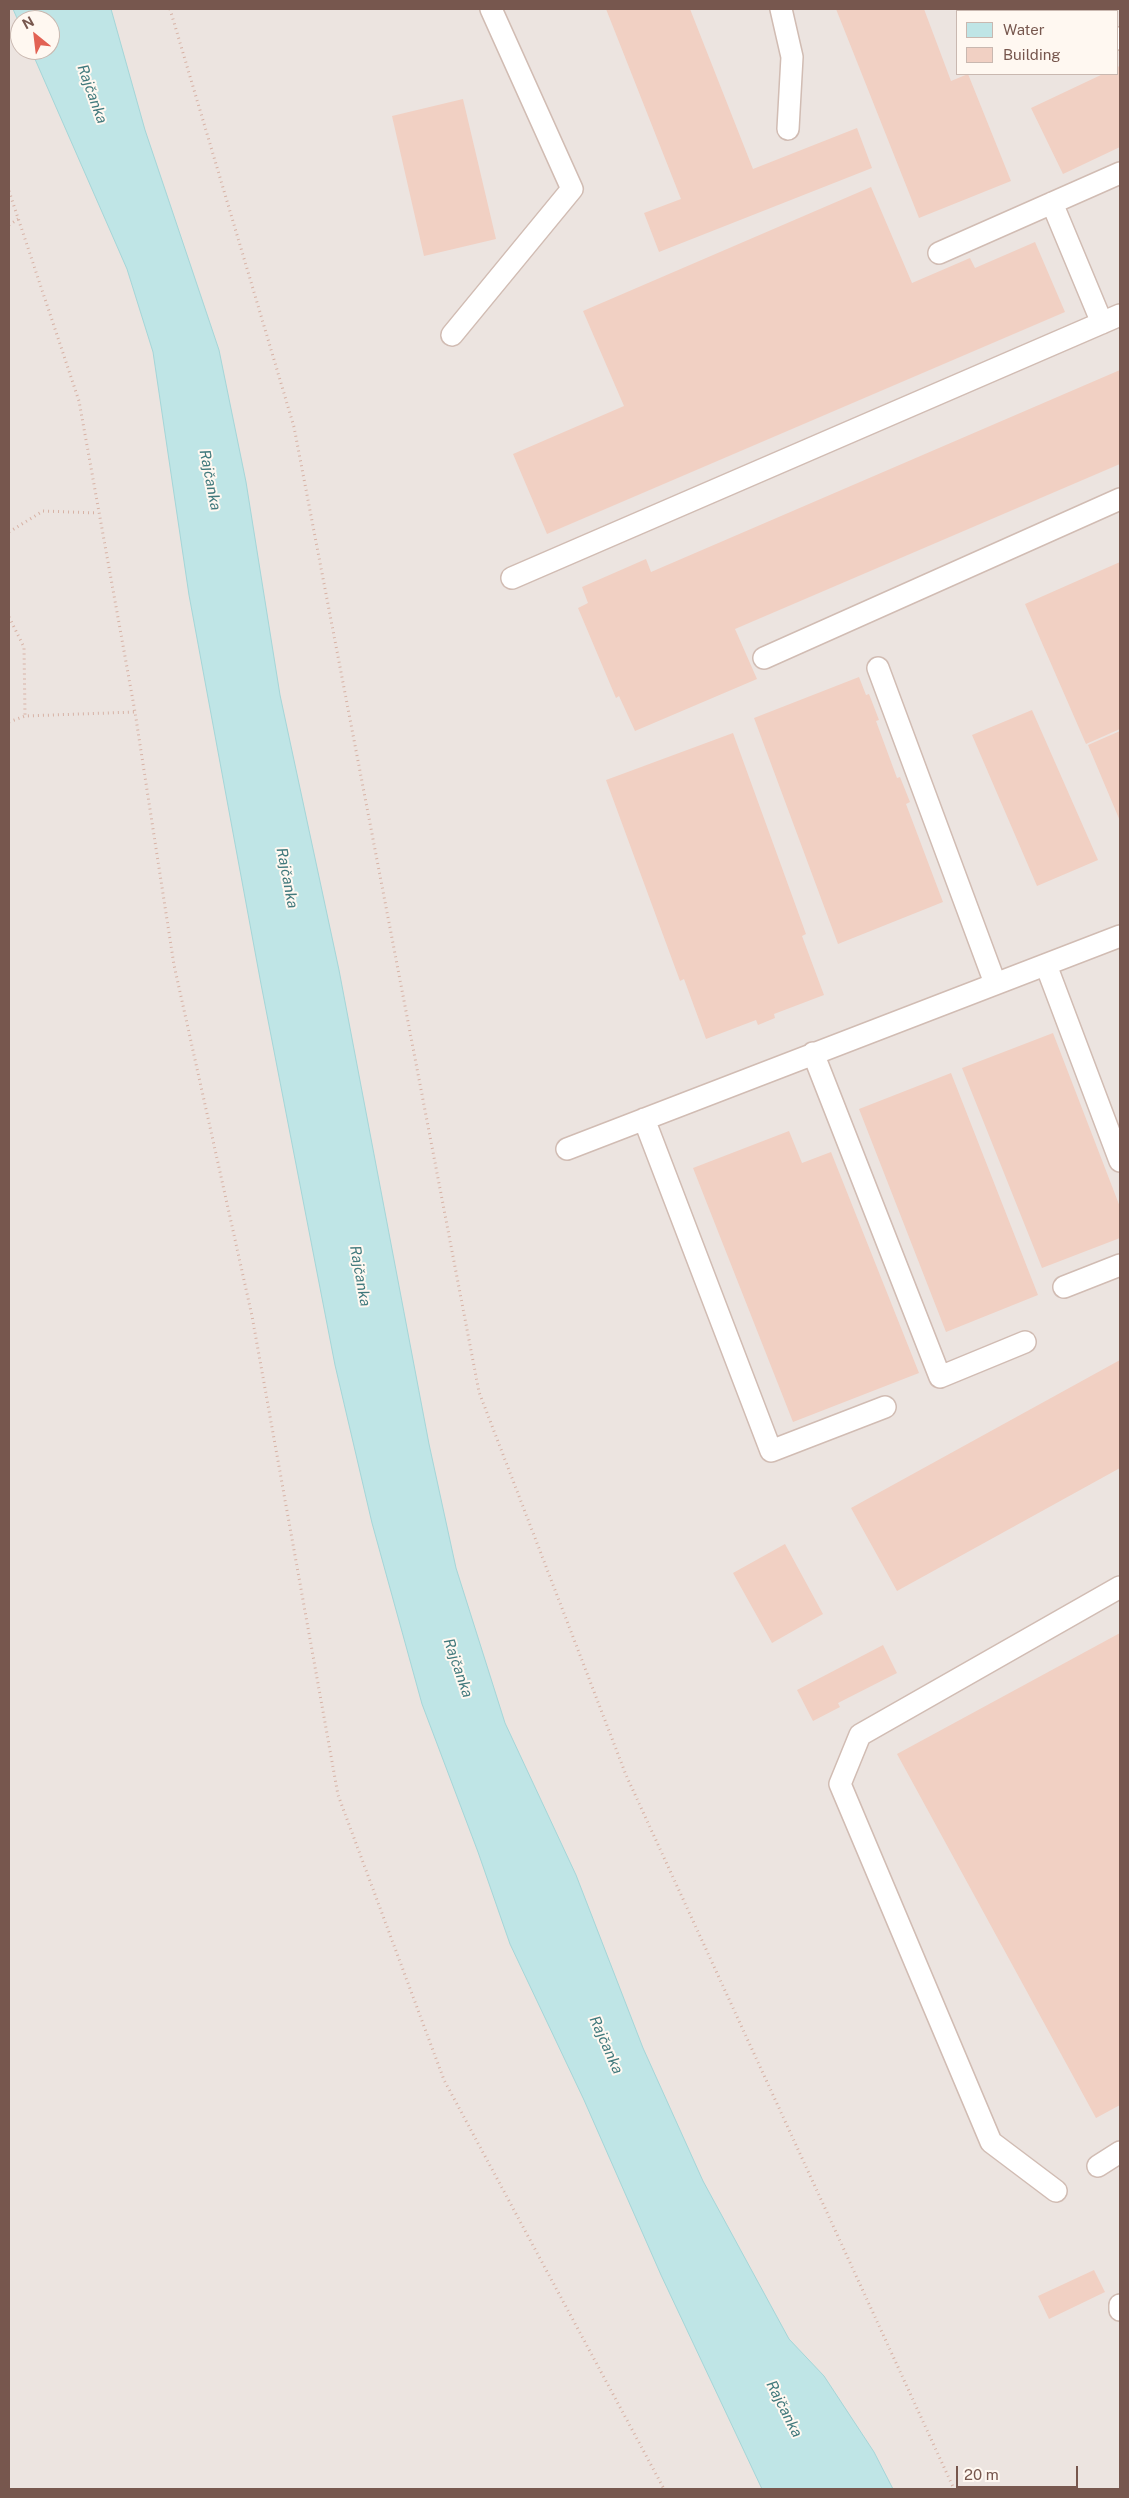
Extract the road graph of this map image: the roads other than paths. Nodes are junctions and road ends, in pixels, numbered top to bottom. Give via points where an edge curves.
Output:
1 (491, 9) edge
2 (781, 9) edge
3 (788, 129) dead end
4 (1120, 173) edge
5 (1052, 203) junction
6 (938, 253) dead end
7 (1111, 319) edge
8 (452, 335) dead end
9 (1120, 499) edge
10 (512, 578) dead end
11 (764, 658) dead end
12 (878, 668) dead end
13 (1120, 936) edge
14 (1046, 965) junction
15 (996, 983) junction
16 (813, 1053) junction
17 (644, 1119) junction
18 (567, 1149) dead end
19 (1120, 1161) edge
20 (1120, 1265) edge
21 (1064, 1287) dead end
22 (1025, 1342) dead end
23 (885, 1407) dead end
24 (1120, 1587) edge
25 (1120, 2152) edge
26 (1098, 2166) dead end
27 (1056, 2191) dead end
28 (1120, 2305) edge
29 (1120, 2310) edge

1 - 8 lane via 572,188
2 - 3 lane via 792,57
4 - 5 lane
5 - 6 lane
5 - 7 lane
7 - 10 lane
9 - 11 lane
12 - 15 lane
13 - 14 lane
14 - 15 lane
14 - 19 lane
15 - 16 lane
16 - 17 lane
16 - 22 lane via 940,1377
17 - 18 lane
17 - 23 lane via 771,1451
20 - 21 lane
24 - 27 lane via 860,1734 840,1784 991,2142
25 - 26 lane
28 - 29 lane

